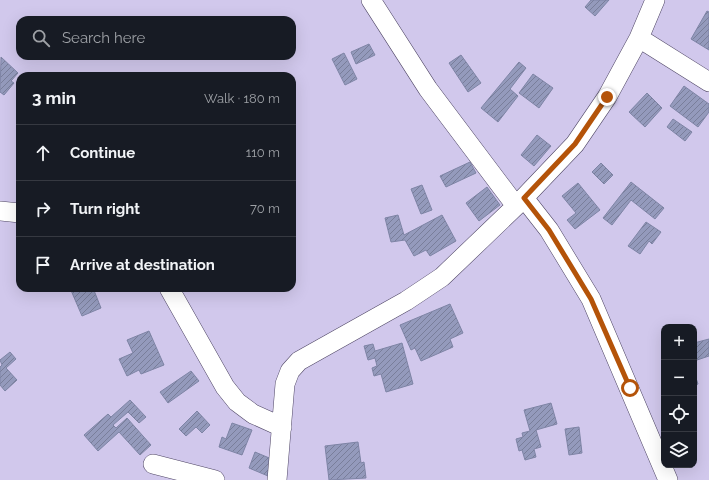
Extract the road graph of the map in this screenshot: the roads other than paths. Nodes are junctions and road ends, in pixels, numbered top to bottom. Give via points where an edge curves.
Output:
1 (371, 0) edge
2 (655, 0) edge
3 (639, 38) junction
4 (709, 82) edge
5 (520, 202) junction
6 (0, 211) edge
7 (16, 213) edge
8 (171, 292) edge
9 (282, 427) junction
10 (154, 464) dead end
11 (215, 480) edge
12 (277, 480) edge
13 (668, 480) edge

1 - 5 street via 428,89
2 - 3 street
3 - 4 street
3 - 5 street via 607,97 575,144
5 - 9 street via 442,277 406,301 299,361 290,371 285,384
5 - 13 street via 549,230 591,299
6 - 7 street
8 - 9 street via 225,387 237,402 253,414
9 - 12 street
10 - 11 street

